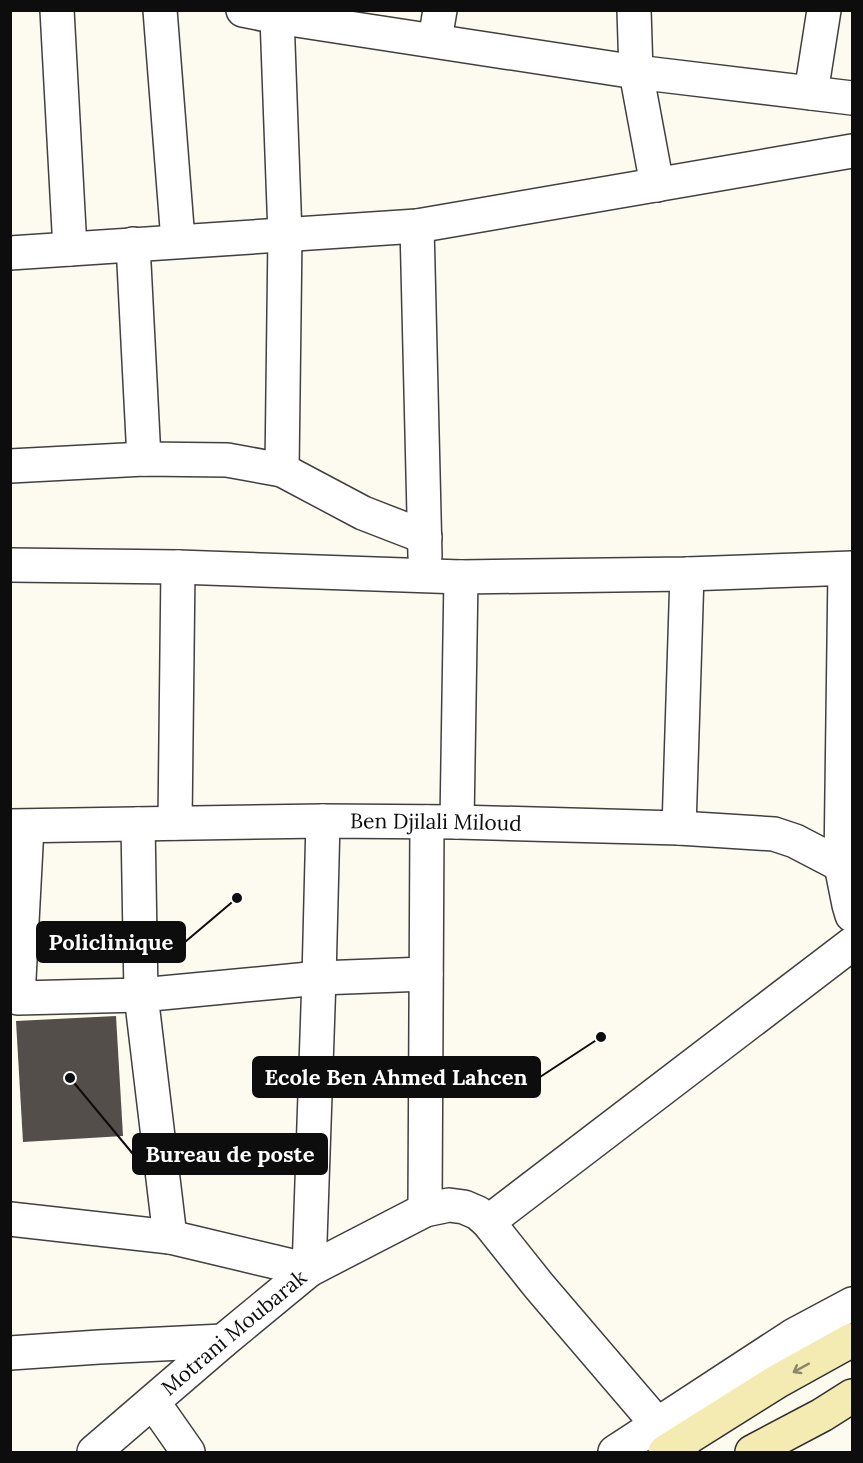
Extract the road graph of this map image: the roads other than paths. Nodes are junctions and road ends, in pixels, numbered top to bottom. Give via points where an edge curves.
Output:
1 (57, 10) edge
2 (160, 10) edge
3 (243, 10) edge
4 (634, 10) edge
5 (824, 10) edge
6 (278, 17) junction
7 (438, 25) edge
8 (636, 72) junction
9 (811, 93) junction
10 (852, 98) edge
11 (852, 151) edge
12 (657, 185) junction
13 (417, 226) junction
14 (285, 234) junction
15 (178, 241) junction
16 (133, 244) junction
17 (70, 249) junction
18 (10, 253) edge
19 (144, 459) junction
20 (10, 466) edge
21 (282, 470) junction
22 (425, 537) junction
23 (10, 565) edge
24 (178, 567) junction
25 (849, 568) edge
26 (687, 574) junction
27 (426, 576) junction
28 (461, 577) junction
29 (323, 821) junction
30 (442, 822) junction
31 (175, 823) junction
32 (138, 824) junction
33 (19, 827) edge
34 (679, 828) junction
35 (847, 867) edge
36 (852, 915) edge
37 (852, 944) edge
38 (426, 974) junction
39 (319, 978) junction
40 (141, 996) junction
41 (14, 998) edge
42 (425, 1210) junction
43 (10, 1219) edge
44 (488, 1222) junction
45 (170, 1237) junction
46 (309, 1270) junction
47 (852, 1304) edge
48 (852, 1340) edge
49 (223, 1341) junction
50 (10, 1353) edge
51 (852, 1396) edge
52 (153, 1402) junction
53 (671, 1444) edge
54 (94, 1452) edge
55 (188, 1452) edge
56 (615, 1452) edge
57 (752, 1452) edge

1 - 17 street
2 - 15 street
3 - 6 street
4 - 8 street
5 - 9 street
6 - 7 street
6 - 14 street
7 - 8 street
8 - 9 street
8 - 12 street
9 - 10 street
11 - 12 street
12 - 13 street
13 - 14 street
13 - 22 street
14 - 15 street
14 - 21 street
15 - 16 street
16 - 17 street
16 - 19 street
17 - 18 street
19 - 20 street
19 - 21 street via 227,460
21 - 22 street via 363,513
22 - 27 street
23 - 24 street
24 - 27 street
24 - 31 street
25 - 26 street
25 - 35 street
26 - 28 street
26 - 34 street
27 - 28 street
28 - 30 street
29 - 30 street, Ben Djilali Miloud
29 - 31 street, Ben Djilali Miloud
29 - 39 street, Motrani Moubarak
30 - 34 street, Ben Djilali Miloud
30 - 38 street
31 - 32 street, Ben Djilali Miloud
32 - 33 street, Ben Djilali Miloud
32 - 40 street
33 - 41 street
34 - 35 street, Ben Djilali Miloud via 774,834
35 - 36 street
37 - 44 street
38 - 39 street
38 - 42 street
39 - 40 street
39 - 46 street, Motrani Moubarak
40 - 41 street
40 - 45 street
42 - 44 street via 449,1205 464,1207
42 - 46 street
43 - 45 street
44 - 53 street
45 - 46 street
46 - 49 street, Motrani Moubarak
47 - 53 street via 794,1335
48 -> 53 main road
49 - 50 street
49 - 52 street, Motrani Moubarak
51 - 57 main road
52 - 54 street, Motrani Moubarak
52 - 55 street
53 - 56 street

